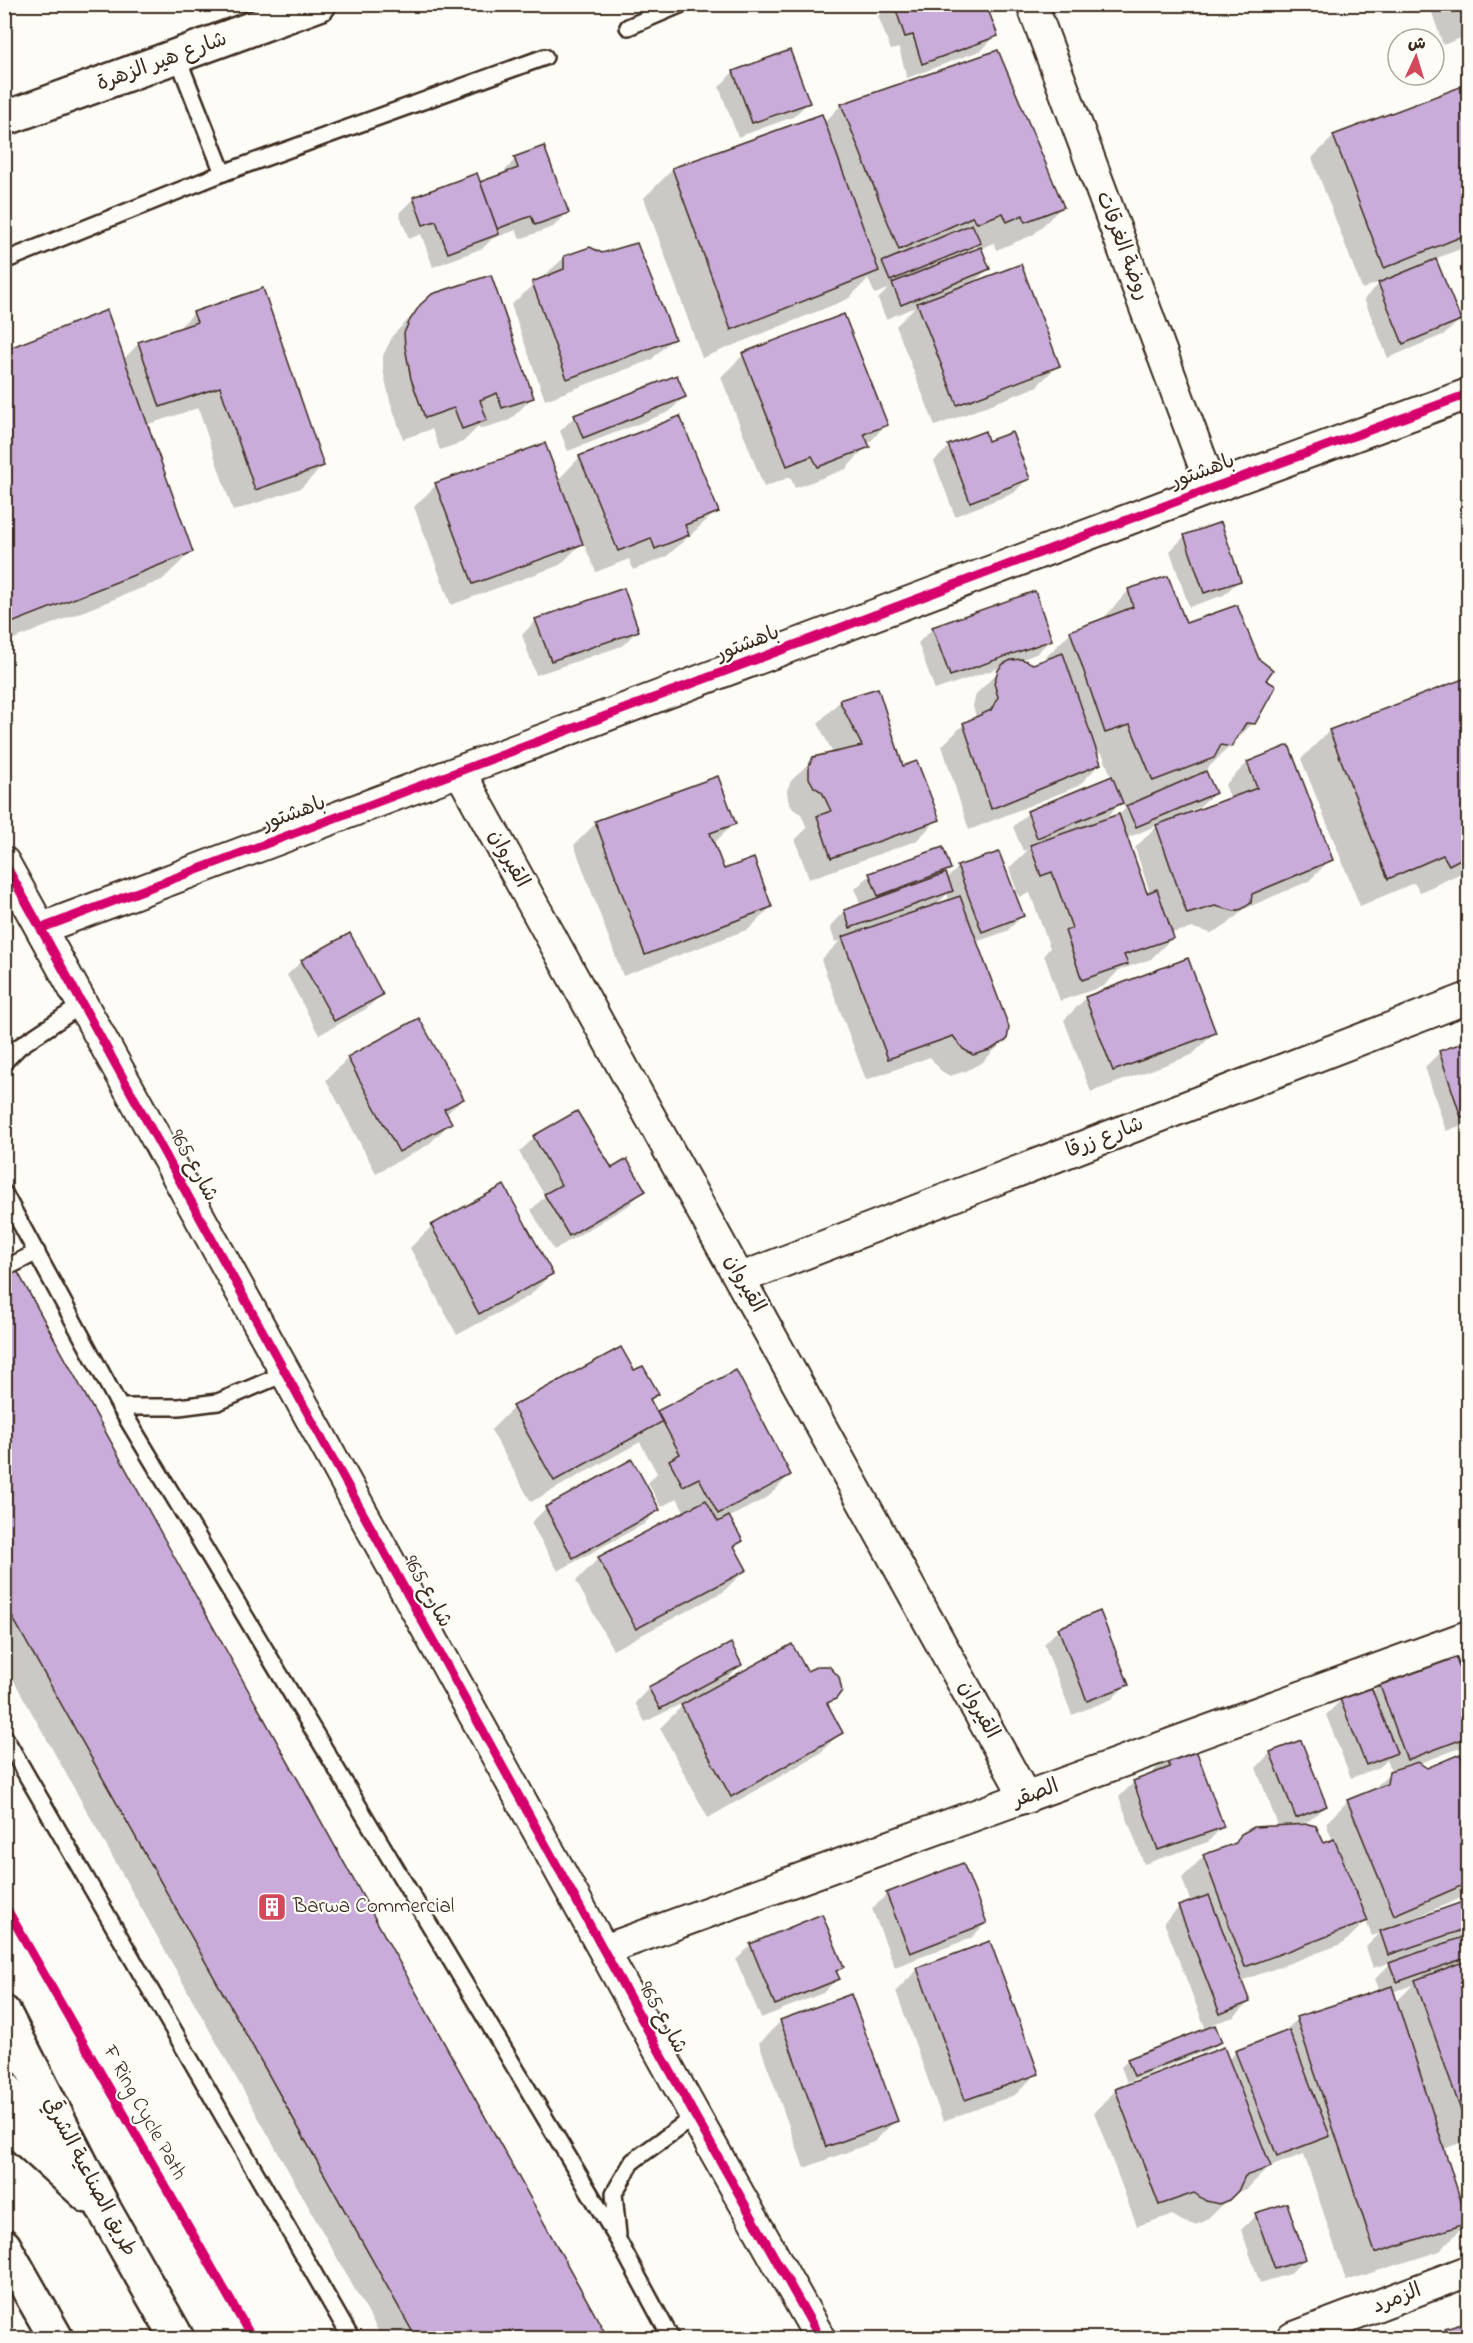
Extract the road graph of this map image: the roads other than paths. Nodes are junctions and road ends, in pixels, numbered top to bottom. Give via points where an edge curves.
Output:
1 (319, 4) edge
2 (682, 4) edge
3 (1032, 4) edge
4 (628, 27) dead end
5 (177, 56) junction
6 (545, 57) dead end
7 (4, 119) edge
8 (223, 173) junction
9 (4, 261) edge
10 (1468, 394) edge
11 (1212, 488) junction
12 (460, 772) junction
13 (4, 862) edge
14 (42, 928) junction
15 (1468, 998) edge
16 (83, 1004) junction
17 (4, 1062) edge
18 (4, 1192) edge
19 (37, 1252) junction
20 (14, 1264) dead end
21 (741, 1278) junction
22 (286, 1373) junction
23 (120, 1407) junction
24 (1465, 1646) edge
25 (4, 1736) edge
26 (1026, 1797) junction
27 (604, 1950) junction
28 (4, 2013) edge
29 (4, 2085) edge
30 (694, 2116) junction
31 (4, 2120) edge
32 (105, 2211) junction
33 (618, 2240) junction
34 (4, 2246) edge
35 (1468, 2271) edge
36 (1310, 2336) edge
37 (56, 2338) edge
38 (177, 2338) edge
39 (351, 2338) edge
40 (670, 2338) edge
41 (820, 2338) edge

1 - 5 main road, شارع هير الزهرة
2 - 4 lane
3 - 11 street, روضة الغرقات
5 - 7 main road, شارع هير الزهرة
5 - 8 lane
6 - 8 lane
8 - 9 lane
10 - 11 street, باهشتور
11 - 12 street, باهشتور
12 - 14 street, باهشتور
12 - 21 street, القيروان
13 - 14 street, شارع 965
14 - 16 street, شارع 965
15 - 21 street, شارع زرقا
16 - 17 lane via 20,1046
16 - 22 street, شارع 965
18 - 19 lane
19 - 20 lane
19 - 23 lane
21 - 26 street, القيروان
22 - 23 lane via 218,1402 180,1407
22 - 27 street, شارع 965
23 - 33 lane
24 - 26 street, الصقر
25 - 39 lane
26 - 27 street, الصقر
27 - 30 street, شارع 965
28 - 32 main road, طريق الصناعية الشرقي
29 - 32 street
30 - 33 lane via 633,2161 614,2193
30 - 41 street, شارع 965
31 - 32 main road
32 - 38 main road, طريق الصناعية الشرقي
33 - 40 lane
34 - 37 main road
35 - 36 street, الزمرد

